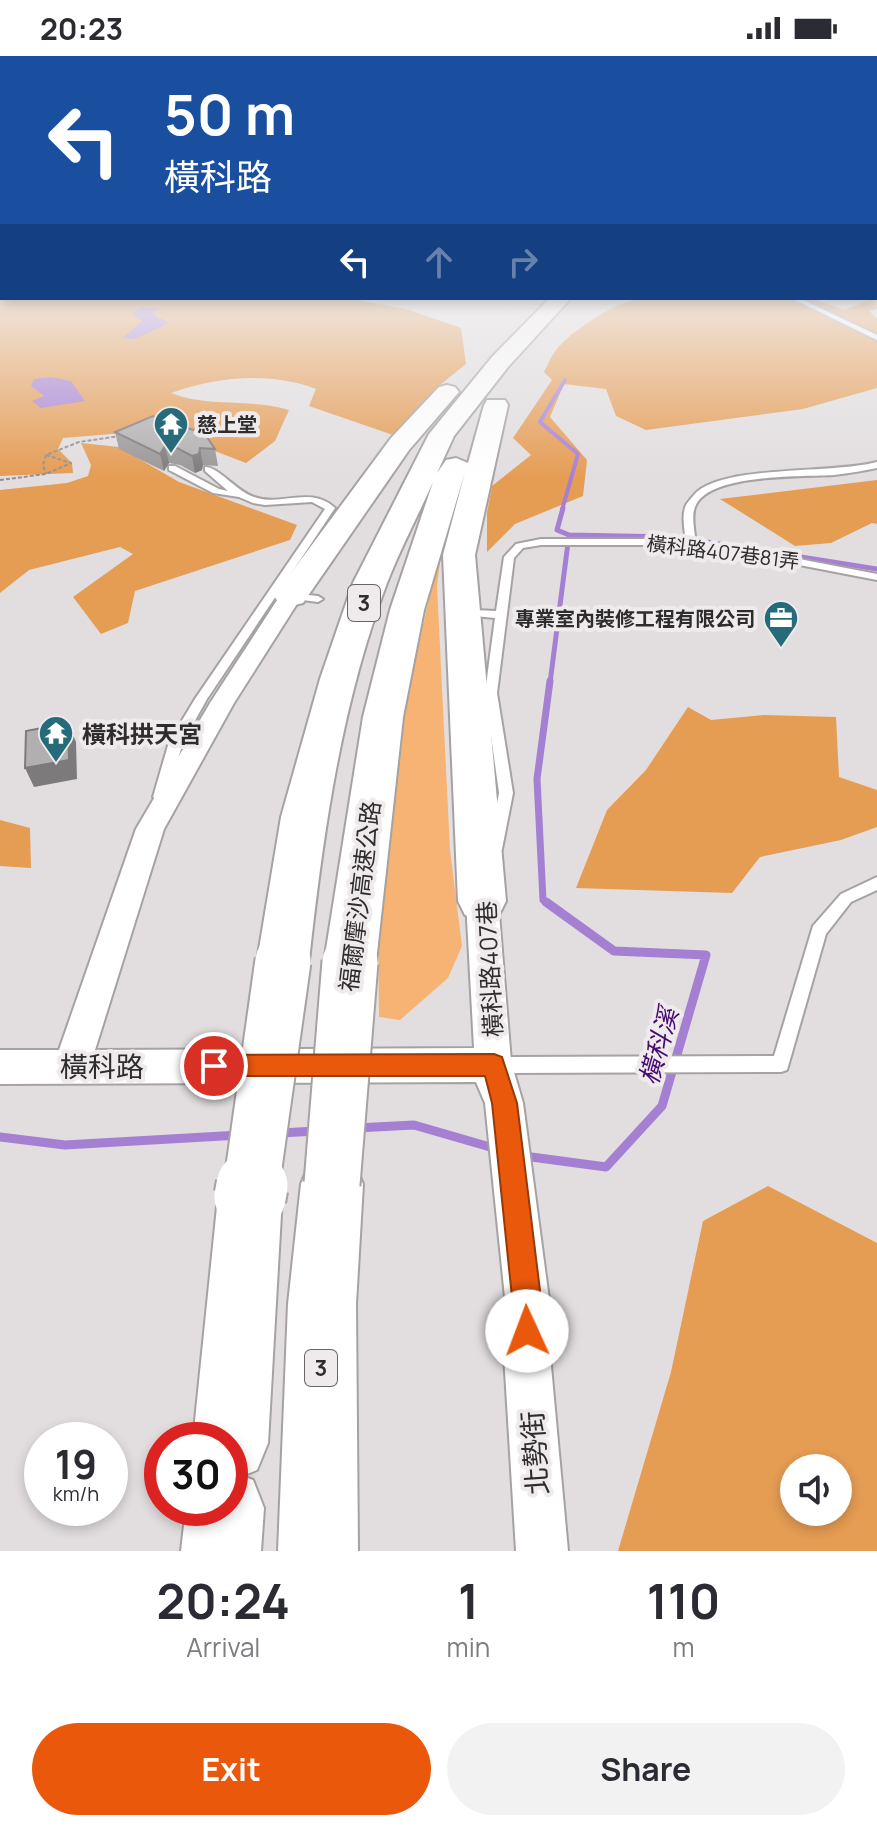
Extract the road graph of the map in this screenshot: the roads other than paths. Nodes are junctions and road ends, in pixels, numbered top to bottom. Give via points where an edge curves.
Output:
1 (508, 340) edge
2 (521, 340) edge
3 (549, 340) edge
4 (505, 392) junction
5 (877, 465) edge
6 (172, 468) edge
7 (208, 469) edge
8 (241, 496) junction
9 (691, 544) junction
10 (520, 546) joint
11 (877, 577) edge
12 (280, 596) junction
13 (318, 599) dead end
14 (474, 613) dead end
15 (501, 615) junction
16 (877, 883) edge
17 (482, 901) junction
18 (72, 1066) junction
19 (0, 1067) edge
20 (497, 1090) junction
21 (232, 1422) edge
22 (223, 1526) edge
23 (221, 1551) edge
24 (318, 1551) edge
25 (542, 1551) edge

1 - 12 highway via 469,371 400,444
2 - 21 highway, 3, bridge via 442,434 370,583 336,692 303,817 250,1197
3 - 4 highway, 福爾摩沙高速公路 / 3
4 - 17 highway via 459,555
4 - 24 highway, 福爾摩沙高速公路 / 3, bridge via 449,476 407,610 383,717 350,962 322,1304
5 - 9 lane via 843,473 719,482 699,491 690,507
6 - 8 lane via 216,491
7 - 8 lane
8 - 12 lane via 259,502 313,498 330,508
9 - 10 lane, 橫科路407巷81弄
9 - 11 lane, 橫科路407巷81弄
10 - 15 lane, 橫科路407巷 via 509,557
12 - 13 lane
12 - 18 street via 150,829
14 - 15 lane
15 - 17 lane, 橫科路407巷 via 491,703 506,793
16 - 20 lane, 橫科路 via 846,898 819,931 781,1064 536,1065
17 - 20 street, 橫科路407巷
18 - 19 street, 橫科路
18 - 20 street, 橫科路
20 - 25 street, 北勢街 via 527,1355
22 - 23 highway

